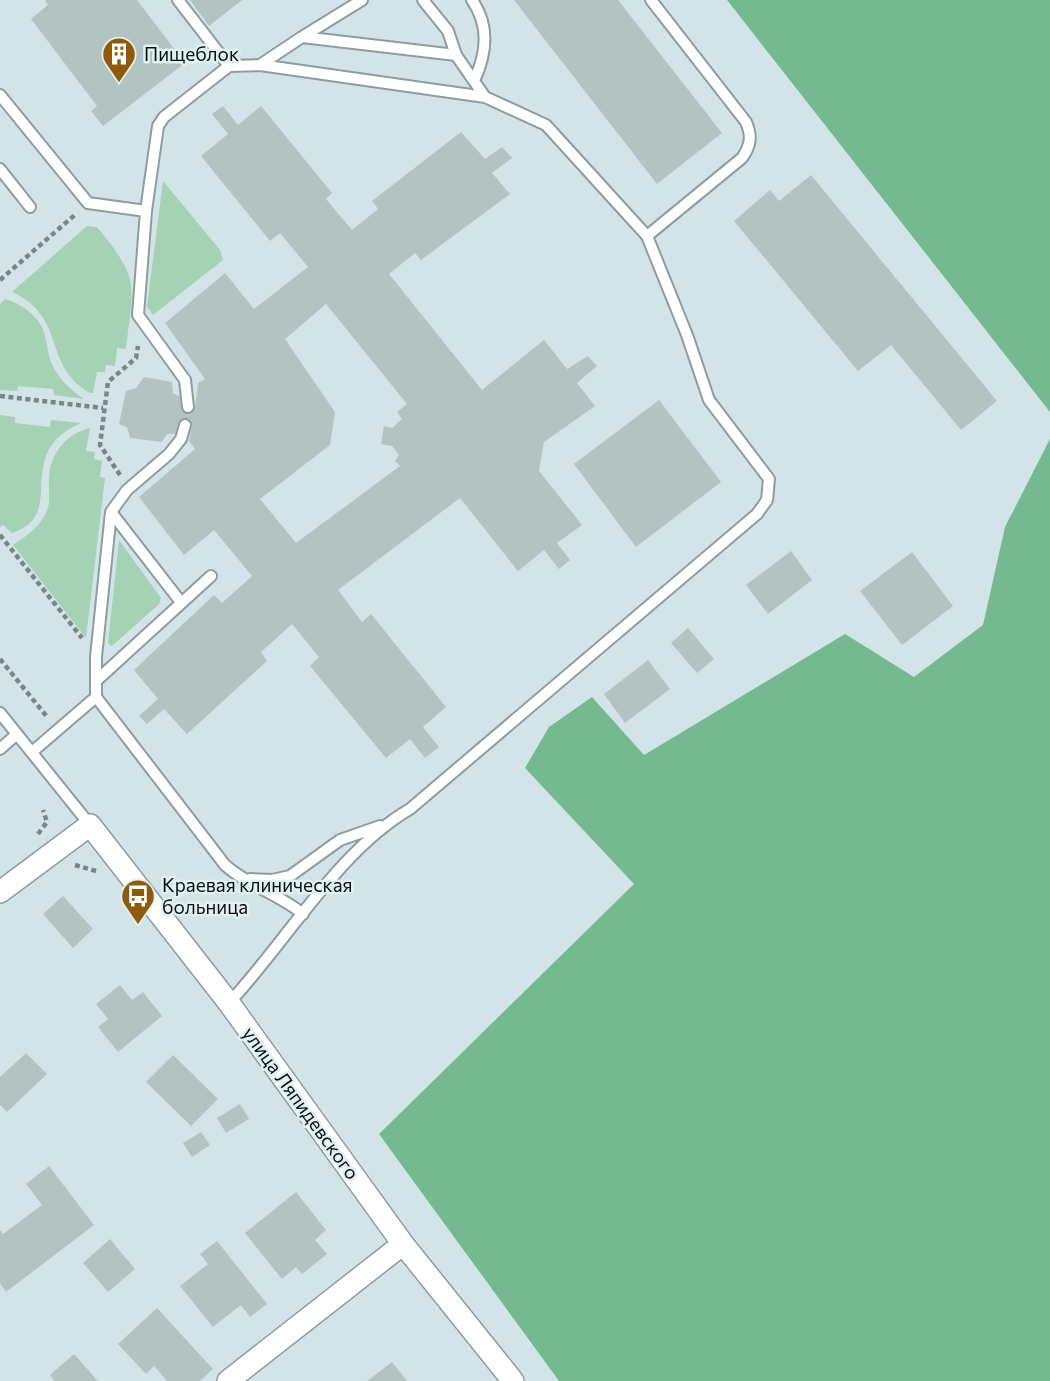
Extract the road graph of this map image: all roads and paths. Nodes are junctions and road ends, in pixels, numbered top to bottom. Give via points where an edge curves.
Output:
1 (178, 0) edge
2 (362, 0) edge
3 (423, 0) edge
4 (472, 0) edge
5 (651, 0) edge
6 (302, 37) junction
7 (456, 55) junction
8 (260, 65) junction
9 (229, 66) junction
10 (474, 81) junction
11 (0, 95) edge
12 (485, 97) junction
13 (0, 169) edge
14 (88, 203) junction
15 (30, 207) dead end
16 (146, 211) junction
17 (647, 236) junction
18 (0, 280) edge
19 (142, 324) junction
20 (0, 396) edge
21 (188, 407) dead end
22 (104, 408) junction
23 (185, 425) dead end
24 (127, 490) junction
25 (111, 512) junction
26 (0, 535) edge
27 (211, 576) dead end
28 (180, 601) junction
29 (96, 657) junction
30 (0, 659) edge
31 (96, 681) junction
32 (96, 697) junction
33 (0, 713) edge
34 (58, 729) junction
35 (16, 734) junction
36 (0, 749) edge
37 (32, 752) junction
38 (43, 810) dead end
39 (90, 825) junction
40 (383, 825) junction
41 (36, 837) dead end
42 (69, 867) dead end
43 (101, 874) dead end
44 (240, 878) junction
45 (0, 892) edge
46 (303, 914) junction
47 (229, 1003) junction
48 (403, 1244) junction
49 (228, 1381) edge
50 (513, 1381) edge

1 - 9 lane
2 - 6 lane
3 - 7 lane via 449,31
4 - 10 lane via 485,29 485,50
5 - 17 lane via 751,133 750,147 742,158
6 - 7 lane
6 - 8 lane
7 - 10 lane
8 - 9 lane
8 - 12 lane
9 - 16 lane via 158,125
10 - 12 lane
11 - 14 lane
12 - 17 lane via 546,125
13 - 15 lane
14 - 16 lane
14 - 18 path
16 - 19 lane via 138,300
17 - 40 lane via 709,400 769,479 767,500 757,514 410,809
19 - 21 lane via 185,380
19 - 22 path via 136,358 108,382
20 - 22 path
22 - 24 path via 100,445
23 - 24 lane via 169,454
24 - 25 lane
25 - 28 lane
25 - 29 lane
26 - 29 path
27 - 28 lane
28 - 31 lane
29 - 31 lane
30 - 34 path
31 - 32 lane
32 - 34 lane
32 - 44 lane via 225,865
33 - 35 lane
34 - 37 lane
35 - 36 lane
35 - 37 lane
37 - 39 lane
38 - 41 path via 47,822
39 - 45 street
39 - 47 street, улица Ляпидевского
40 - 44 lane via 340,840 290,876
40 - 46 lane
42 - 43 path via 89,867
44 - 46 lane
46 - 47 lane
47 - 48 street, улица Ляпидевского
48 - 49 street
48 - 50 street, улица Ляпидевского

